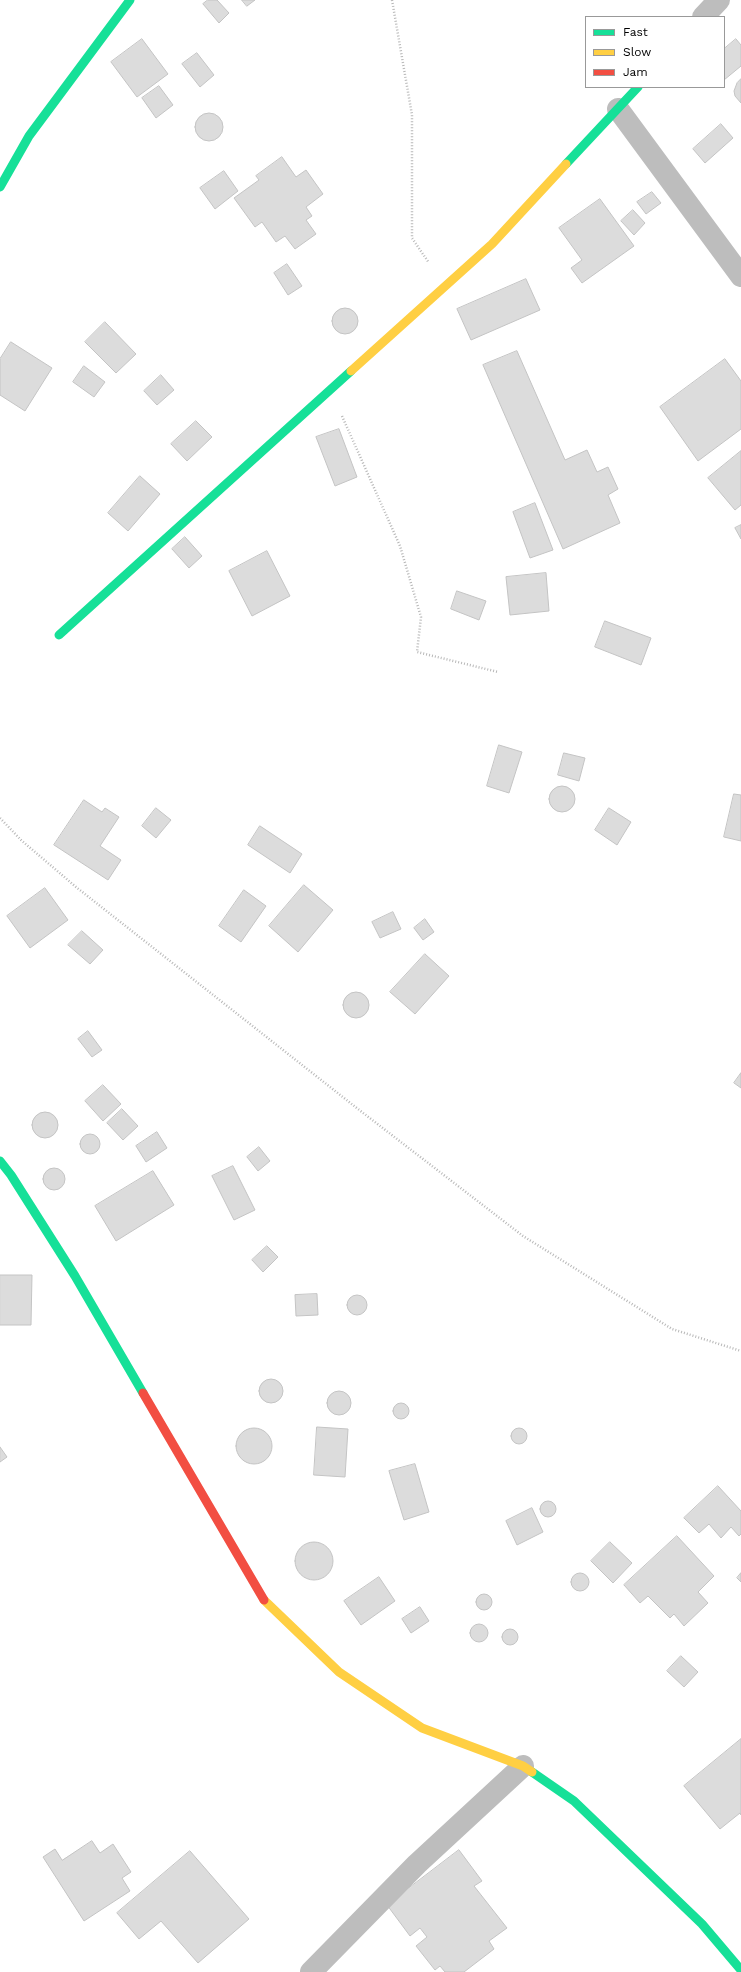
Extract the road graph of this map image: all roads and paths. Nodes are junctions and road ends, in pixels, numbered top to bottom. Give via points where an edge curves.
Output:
1 (130, 0) edge
2 (392, 0) edge
3 (719, 0) edge
4 (704, 16) edge
5 (637, 88) edge
6 (618, 109) junction
7 (0, 186) edge
8 (741, 276) edge
9 (445, 286) junction
10 (331, 390) junction
11 (59, 635) dead end
12 (498, 672) dead end
13 (0, 818) edge
14 (0, 1161) edge
15 (741, 1350) edge
16 (523, 1766) junction
17 (741, 1970) edge
18 (311, 1972) edge

1 - 7 street via 29,136
2 - 9 path via 412,116 412,238
3 - 4 street
5 - 6 street
6 - 8 street
6 - 9 street via 492,244
9 - 10 street
10 - 11 street
10 - 12 path via 400,546 421,617 417,652
13 - 15 path via 20,840 76,887 523,1236 672,1329
14 - 16 street via 11,1174 75,1276 264,1600 339,1672 422,1728
16 - 17 street via 574,1801 702,1924
16 - 18 street via 417,1864

